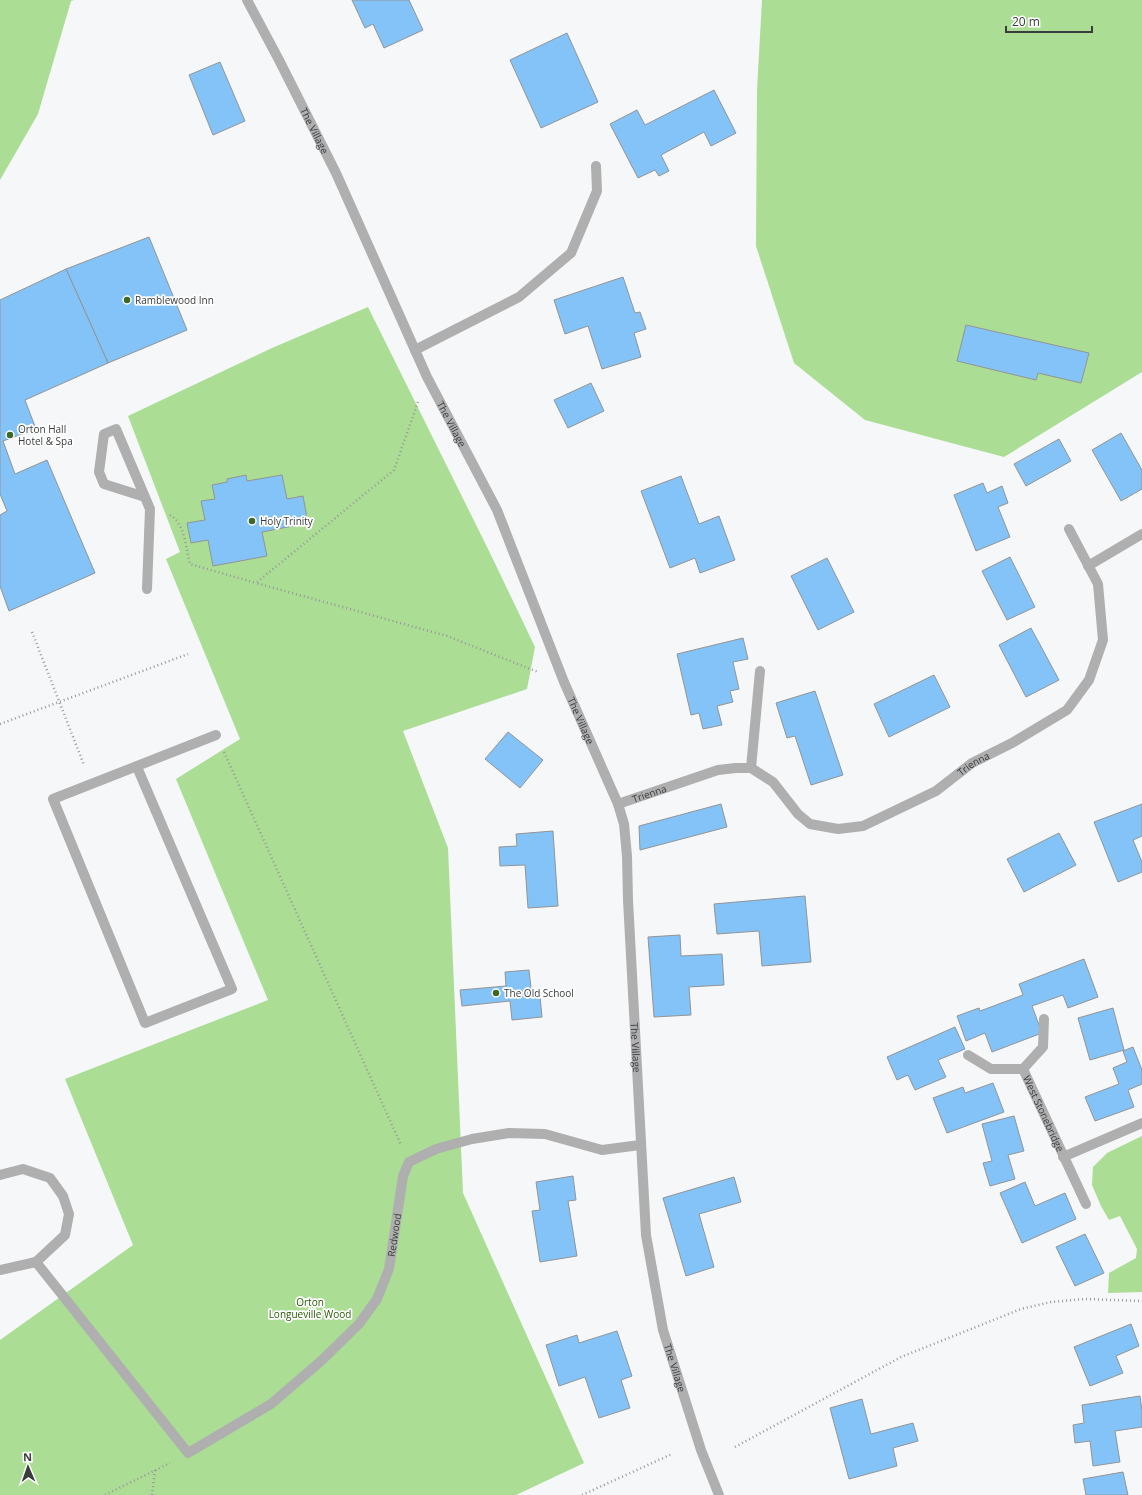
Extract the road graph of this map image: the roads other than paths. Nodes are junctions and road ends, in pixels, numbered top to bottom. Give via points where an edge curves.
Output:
1 (247, 0) edge
2 (596, 166) dead end
3 (415, 350) junction
4 (145, 497) junction
5 (1069, 529) dead end
6 (1142, 534) edge
7 (1088, 566) junction
8 (147, 589) dead end
9 (760, 671) dead end
10 (216, 736) road end
11 (137, 767) junction
12 (751, 768) junction
13 (618, 804) junction
14 (1044, 1020) dead end
15 (968, 1055) dead end
16 (1023, 1069) junction
17 (1142, 1123) edge
18 (640, 1145) junction
19 (1063, 1157) junction
20 (0, 1175) edge
21 (1086, 1204) dead end
22 (36, 1262) junction
23 (0, 1270) edge
24 (719, 1495) edge

1 - 3 street, The Village via 336,173
2 - 3 street via 597,191 571,253 519,297
3 - 13 street, The Village via 497,510 564,682
4 - 4 street via 116,429 104,434 99,472 104,484
4 - 8 street via 150,509
5 - 7 street, Trienna
6 - 7 street
7 - 12 street, Trienna via 1098,584 1103,640 1089,680 1067,710 972,763 936,791 863,826 838,829 810,824 798,814 773,782
9 - 12 street
10 - 11 street
11 - 11 street via 53,799 145,1023 232,989
12 - 13 street, Trienna via 718,770
13 - 18 street, The Village via 624,824 627,856
14 - 16 street, West Stonebridge via 1043,1047
15 - 16 street, West Stonebridge via 992,1069
16 - 19 street, West Stonebridge
17 - 19 street, West Stonebridge
18 - 22 street, Redwood via 602,1150 545,1134 509,1133 472,1139 436,1149 409,1162 403,1176 389,1269 377,1299 359,1324 321,1362 271,1404 188,1453
18 - 24 street, The Village via 646,1236 663,1330 701,1450
19 - 21 street, West Stonebridge
20 - 22 street via 23,1169 50,1178 63,1196 69,1214 64,1235
22 - 23 street

